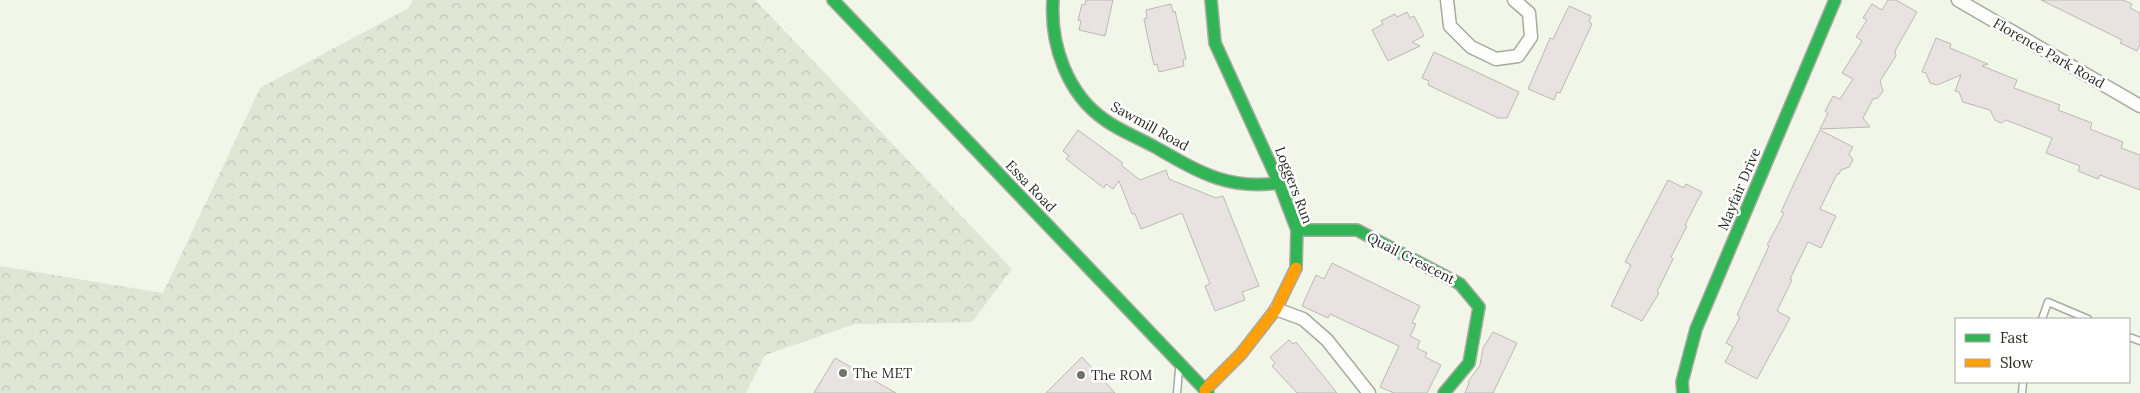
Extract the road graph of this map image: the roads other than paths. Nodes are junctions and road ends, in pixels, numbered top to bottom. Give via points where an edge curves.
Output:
1 (833, 0) edge
2 (1053, 0) edge
3 (1211, 0) edge
4 (1447, 0) edge
5 (1514, 0) edge
6 (1835, 0) edge
7 (1958, 0) edge
8 (2140, 106) edge
9 (1279, 183) junction
10 (1296, 230) junction
11 (1276, 310) junction
12 (2042, 318) edge
13 (2086, 318) edge
14 (1180, 364) junction
15 (1206, 391) edge
16 (1177, 393) edge
17 (1369, 393) edge
18 (1444, 393) edge
19 (1683, 393) edge

1 - 14 street, Essa Road
2 - 9 street, Sawmill Road via 1056,41 1068,77 1100,117 1209,177 1261,187
3 - 9 street, Loggers Run via 1216,43
4 - 5 street via 1450,26 1471,47 1496,59 1518,56 1531,37 1529,13
6 - 19 street, Mayfair Drive via 1696,329 1682,382
7 - 8 street, Florence Park Road
9 - 10 street, Loggers Run
10 - 11 street, Loggers Run via 1297,266
10 - 18 street, Quail Crescent via 1357,230 1460,284 1479,306 1469,363
11 - 15 street, Loggers Run
11 - 17 street via 1303,319 1327,340
12 - 13 lane via 2048,302
14 - 15 street, Essa Road
14 - 16 lane

